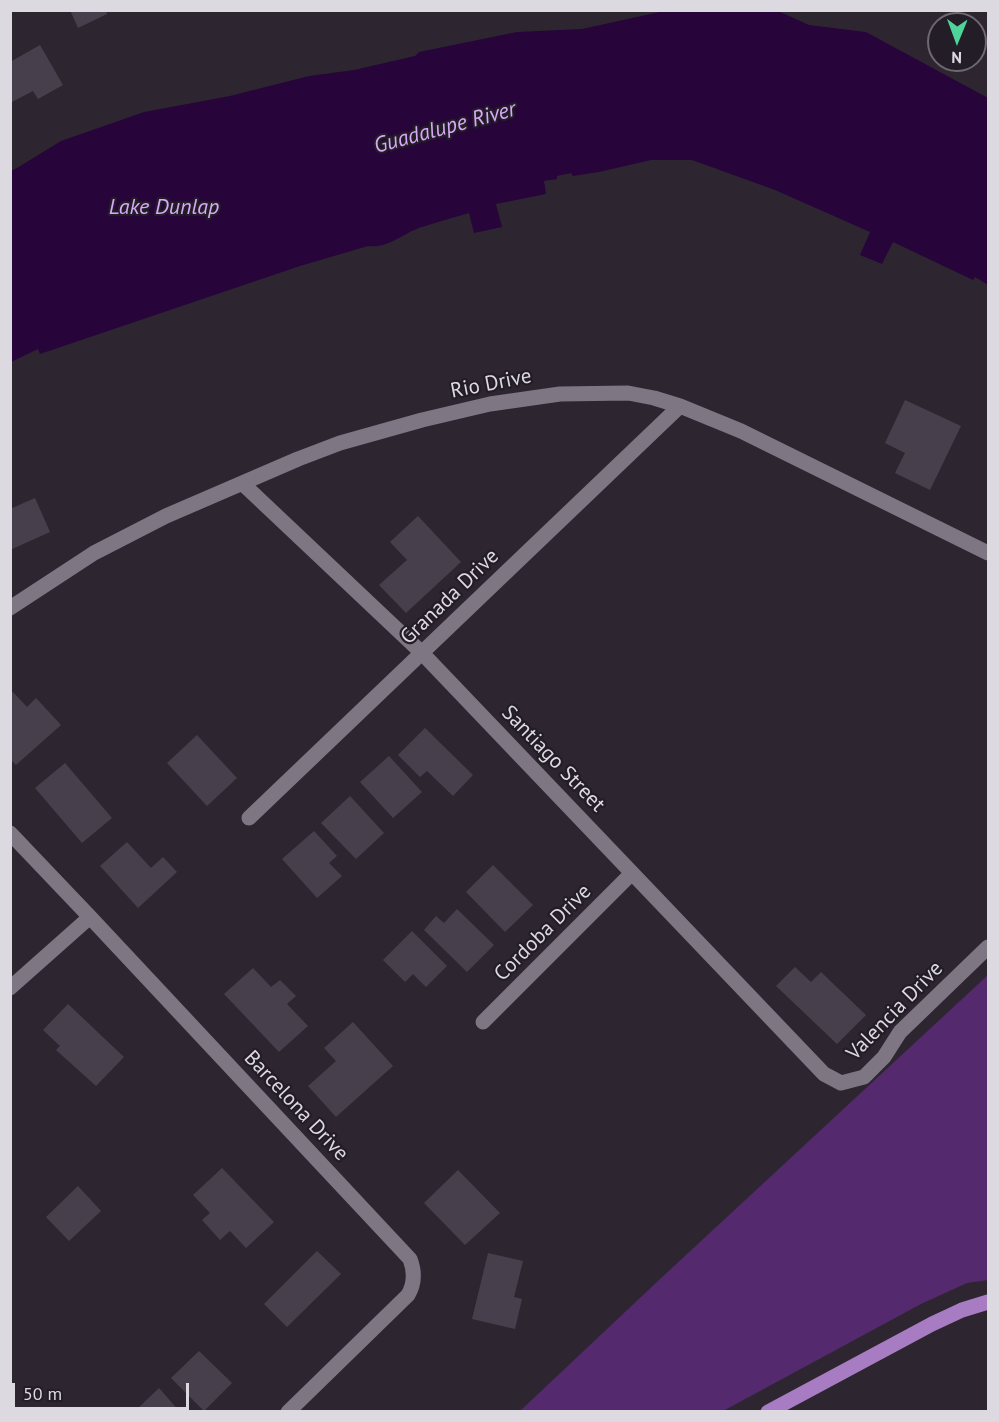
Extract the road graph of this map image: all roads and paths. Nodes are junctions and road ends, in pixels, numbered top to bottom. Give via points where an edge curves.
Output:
1 (680, 406) junction
2 (242, 483) junction
3 (988, 553) edge
4 (10, 608) edge
5 (422, 653) junction
6 (249, 818) dead end
7 (10, 834) edge
8 (633, 873) junction
9 (90, 916) junction
10 (988, 948) edge
11 (10, 988) edge
12 (483, 1022) dead end
13 (824, 1074) joint
14 (988, 1302) edge
15 (288, 1412) edge
16 (768, 1412) edge

1 - 2 street, Rio Drive via 628,393 560,394 490,404 340,443
1 - 3 street, Rio Drive via 741,431
1 - 5 street, Granada Drive
2 - 4 street, Rio Drive via 94,553
2 - 5 street, Santiago Street
5 - 6 street, Granada Drive
5 - 8 street, Santiago Street
7 - 9 street, Barcelona Drive
8 - 12 street, Cordoba Drive
8 - 13 street, Santiago Street
9 - 11 street
9 - 15 street, Barcelona Drive via 410,1259 414,1277 408,1295
10 - 13 street, Valencia Drive via 900,1032 884,1057 864,1077 841,1083
14 - 16 main road via 932,1324

